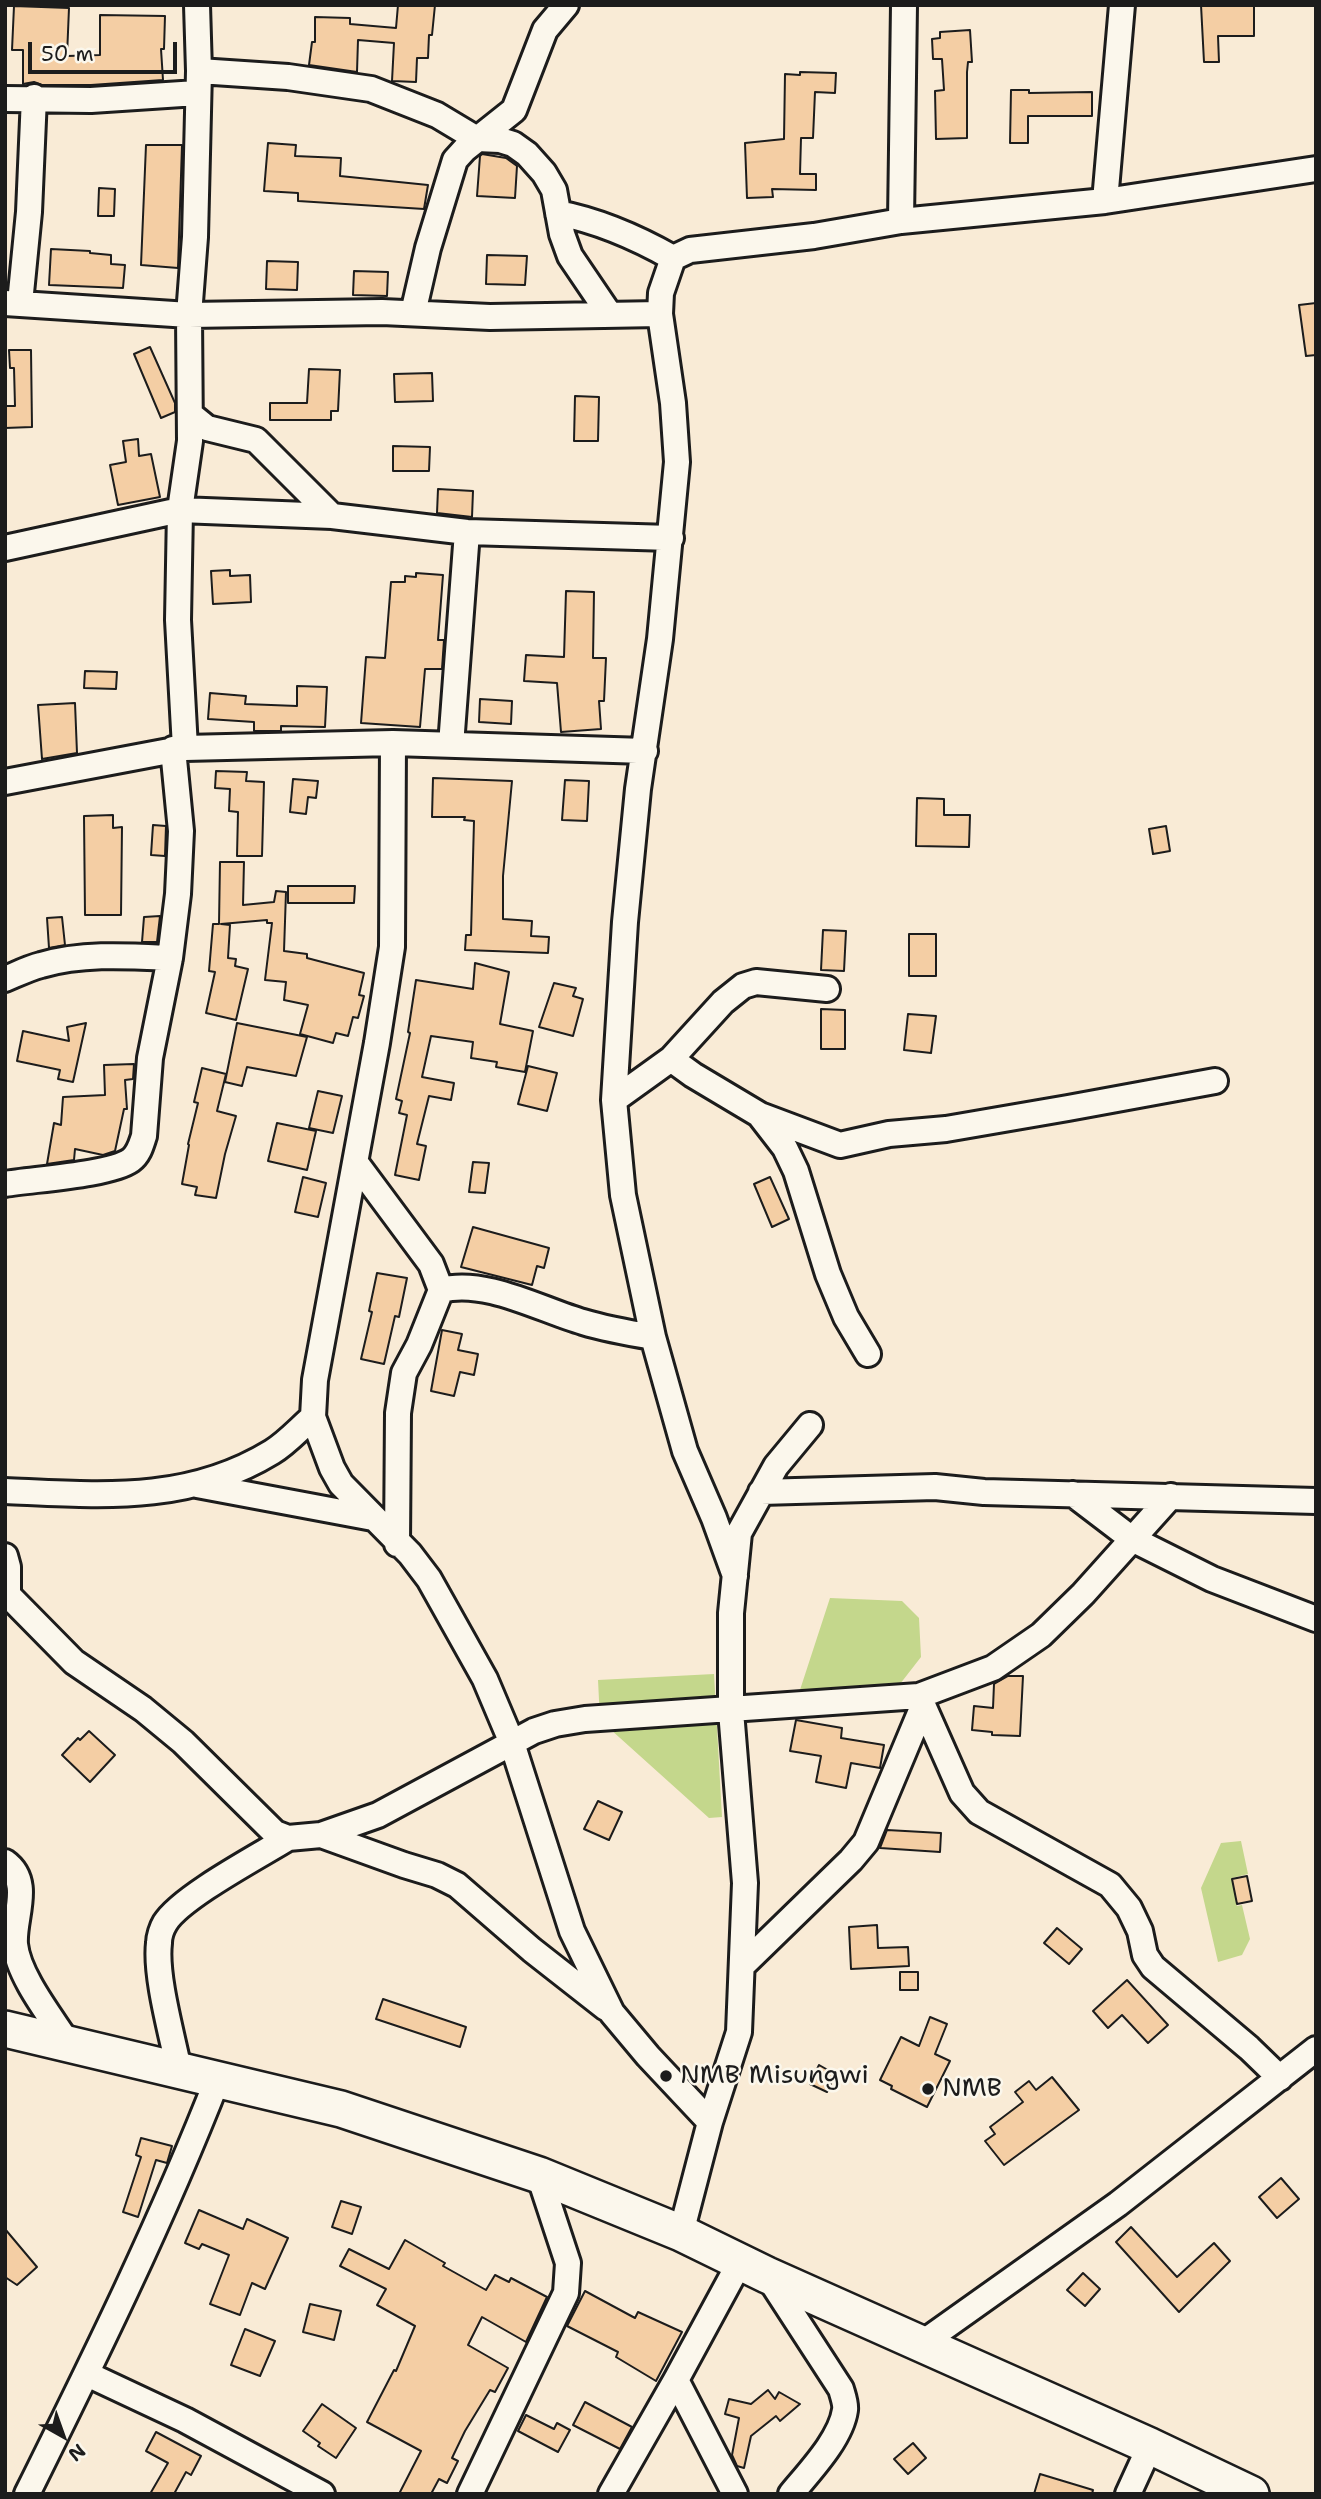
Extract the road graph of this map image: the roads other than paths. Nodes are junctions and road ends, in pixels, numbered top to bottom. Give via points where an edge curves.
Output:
1 (197, 5) edge
2 (566, 5) edge
3 (904, 5) edge
4 (1122, 5) edge
5 (198, 82) junction
6 (34, 97) junction
7 (5, 99) edge
8 (477, 139) junction
9 (1316, 169) edge
10 (1105, 201) junction
11 (558, 213) junction
12 (901, 222) junction
13 (673, 258) junction
14 (13, 303) edge
15 (413, 313) junction
16 (660, 314) junction
17 (189, 315) junction
18 (610, 315) junction
19 (191, 415) junction
20 (180, 510) junction
21 (332, 516) junction
22 (467, 532) junction
23 (671, 538) junction
24 (5, 548) edge
25 (393, 743) junction
26 (451, 745) junction
27 (179, 749) junction
28 (645, 751) junction
29 (5, 782) edge
30 (170, 958) junction
31 (5, 979) edge
32 (827, 989) dead end
33 (671, 1059) junction
34 (1215, 1081) dead end
35 (614, 1100) junction
36 (760, 1115) junction
37 (356, 1163) junction
38 (5, 1184) edge
39 (441, 1290) junction
40 (653, 1337) junction
41 (868, 1354) dead end
42 (313, 1417) junction
43 (810, 1425) dead end
44 (197, 1485) junction
45 (5, 1491) edge
46 (761, 1492) junction
47 (1073, 1494) junction
48 (1171, 1496) junction
49 (1316, 1501) edge
50 (373, 1518) junction
51 (1132, 1539) junction
52 (397, 1544) junction
53 (5, 1556) edge
54 (735, 1576) junction
55 (6, 1595) edge
56 (1316, 1619) edge
57 (921, 1701) junction
58 (730, 1711) junction
59 (512, 1743) junction
60 (321, 1835) junction
61 (288, 1838) junction
62 (5, 1862) edge
63 (742, 1966) junction
64 (612, 2013) junction
65 (5, 2029) edge
66 (69, 2045) junction
67 (1316, 2049) edge
68 (179, 2070) junction
69 (218, 2078) junction
70 (1280, 2078) junction
71 (710, 2122) junction
72 (539, 2175) junction
73 (681, 2233) junction
74 (754, 2269) junction
75 (921, 2344) junction
76 (87, 2374) junction
77 (676, 2380) junction
78 (1150, 2446) junction
79 (27, 2494) edge
80 (322, 2494) edge
81 (470, 2494) edge
82 (611, 2494) edge
83 (734, 2494) edge
84 (791, 2494) edge
85 (1128, 2494) edge
86 (1251, 2494) edge

1 - 5 street
2 - 8 street via 545,30 514,110
3 - 12 street
4 - 10 street
5 - 6 street via 91,100
5 - 8 street via 288,76 371,89 437,115
5 - 17 street
6 - 7 street
6 - 14 street via 31,186
8 - 11 street via 500,140 527,154 554,190
8 - 15 street via 456,160 449,176
9 - 10 street
10 - 12 street
11 - 13 street via 622,231
11 - 18 street via 570,256
12 - 13 street via 690,250
13 - 16 street via 661,293
14 - 17 street
15 - 17 street
15 - 18 street
16 - 18 street
16 - 23 street via 677,462
17 - 19 street
19 - 20 street
19 - 21 street via 207,428 256,440
20 - 21 street
20 - 24 street
20 - 27 street
21 - 22 street
22 - 23 street
22 - 26 street
23 - 28 street
25 - 26 street
25 - 27 street
25 - 37 street via 392,947
26 - 28 street
27 - 29 street
27 - 30 street via 181,831
28 - 35 street via 625,922
30 - 31 street via 74,959 40,965
30 - 38 street via 150,1058 144,1136 138,1154 127,1163 83,1173
32 - 33 street via 756,982 743,986
33 - 35 street
33 - 36 street
34 - 36 street via 839,1145
35 - 40 street via 623,1195
36 - 41 street via 796,1171 832,1285
37 - 39 street via 431,1264
37 - 42 street via 315,1380
39 - 40 street via 480,1288 582,1321
39 - 52 street via 404,1373 398,1413
40 - 54 street via 685,1451
42 - 44 street via 275,1450
42 - 50 street via 341,1484
43 - 46 street
44 - 45 street via 149,1494
44 - 50 street
46 - 47 street via 935,1488
46 - 54 street via 738,1533
47 - 48 street
47 - 51 street
48 - 49 street
48 - 51 street
50 - 52 street
51 - 56 street via 1212,1579
51 - 57 street via 1041,1635 993,1668
52 - 59 street via 429,1579 485,1679
53 - 55 street
54 - 58 street
55 - 61 street via 74,1662 143,1709 275,1833
57 - 58 street
57 - 63 street via 866,1842
57 - 70 street via 962,1793 979,1812 1110,1885 1129,1908 1153,1968
58 - 59 street via 575,1721 534,1731
58 - 63 street via 745,1883
59 - 60 street via 378,1815
59 - 64 street via 572,1931
60 - 61 street
60 - 64 street via 457,1885
61 - 68 street via 215,1883 165,1923 158,1962
62 - 66 street via 12,1866 21,1889 15,1942 19,1961
63 - 71 street via 739,2032
64 - 71 street
65 - 66 highway
66 - 68 highway
67 - 70 street
68 - 69 highway
69 - 72 highway via 341,2109
69 - 76 street via 181,2173
70 - 75 street via 1118,2204
71 - 73 street
72 - 73 highway
72 - 81 street via 568,2263 566,2293
73 - 74 highway
74 - 75 highway
74 - 77 street
74 - 84 street via 841,2389 846,2407 822,2456
75 - 78 highway
76 - 79 street
76 - 80 street via 185,2420
77 - 82 street
77 - 83 street
78 - 85 street
78 - 86 highway

